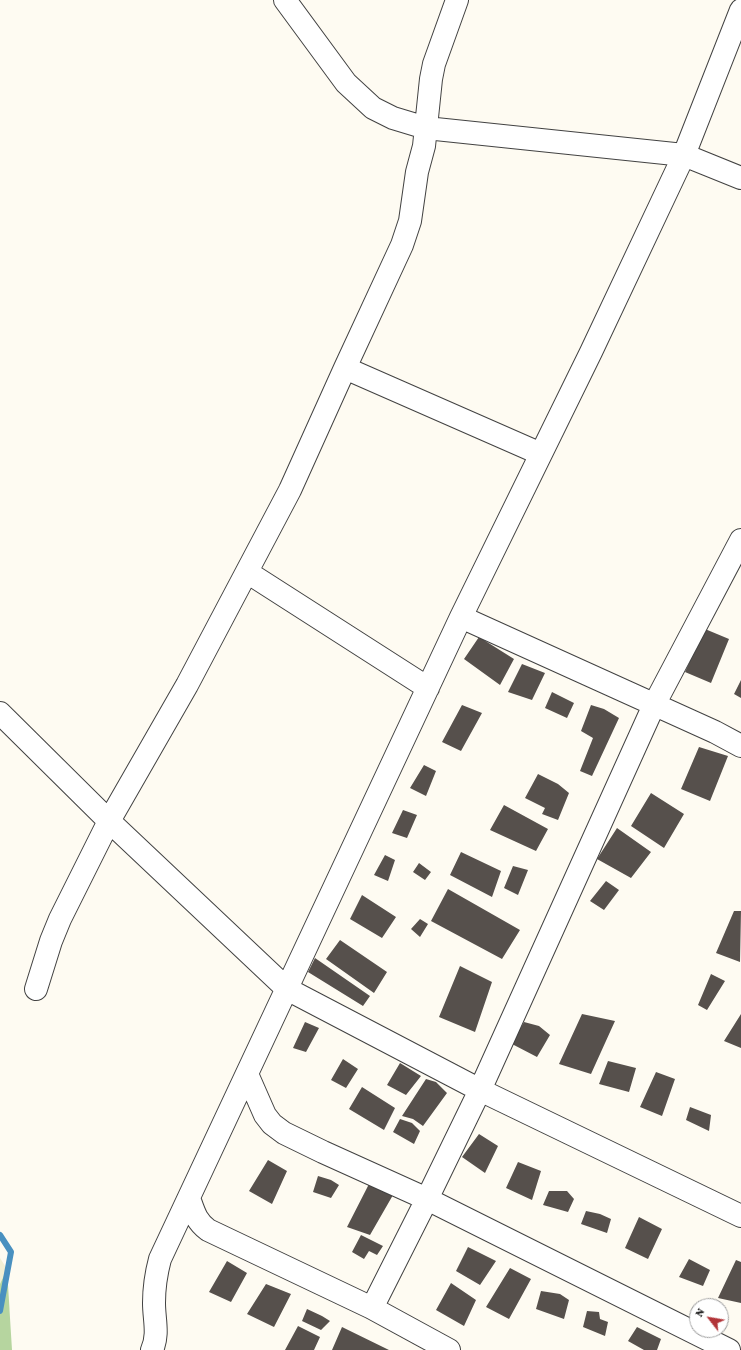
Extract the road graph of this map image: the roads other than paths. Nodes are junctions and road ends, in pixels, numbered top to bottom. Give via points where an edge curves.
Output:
1 (285, 0) edge
2 (457, 0) edge
3 (741, 10) edge
4 (426, 128) junction
5 (684, 156) junction
6 (741, 178) edge
7 (345, 368) junction
8 (541, 454) junction
9 (741, 540) edge
10 (247, 572) junction
11 (461, 617) junction
12 (428, 688) junction
13 (654, 705) junction
14 (0, 713) edge
15 (741, 746) edge
16 (109, 821) junction
17 (36, 989) dead end
18 (287, 989) junction
19 (247, 1074) junction
20 (480, 1090) junction
21 (189, 1198) junction
22 (428, 1199) junction
23 (741, 1216) edge
24 (372, 1308) junction
25 (152, 1350) edge
26 (449, 1350) edge
27 (729, 1350) edge

1 - 4 street via 346,83 373,108 393,118
2 - 4 street via 434,64
3 - 5 street
4 - 5 street
4 - 7 street via 408,227 402,245
5 - 6 street
5 - 8 street
7 - 8 street
7 - 10 street via 290,490
8 - 11 street
9 - 13 street
10 - 12 street
10 - 16 street via 187,685
11 - 12 street
11 - 13 street
12 - 18 street
13 - 15 street
13 - 20 street
14 - 16 street
16 - 17 street via 60,919
16 - 18 street
18 - 19 street
18 - 20 street
19 - 21 street
19 - 22 street via 265,1115 284,1133
20 - 22 street
20 - 23 street
21 - 24 street via 195,1216 208,1230
21 - 25 street via 157,1270 154,1301 157,1331
22 - 24 street
22 - 27 street
24 - 26 street

